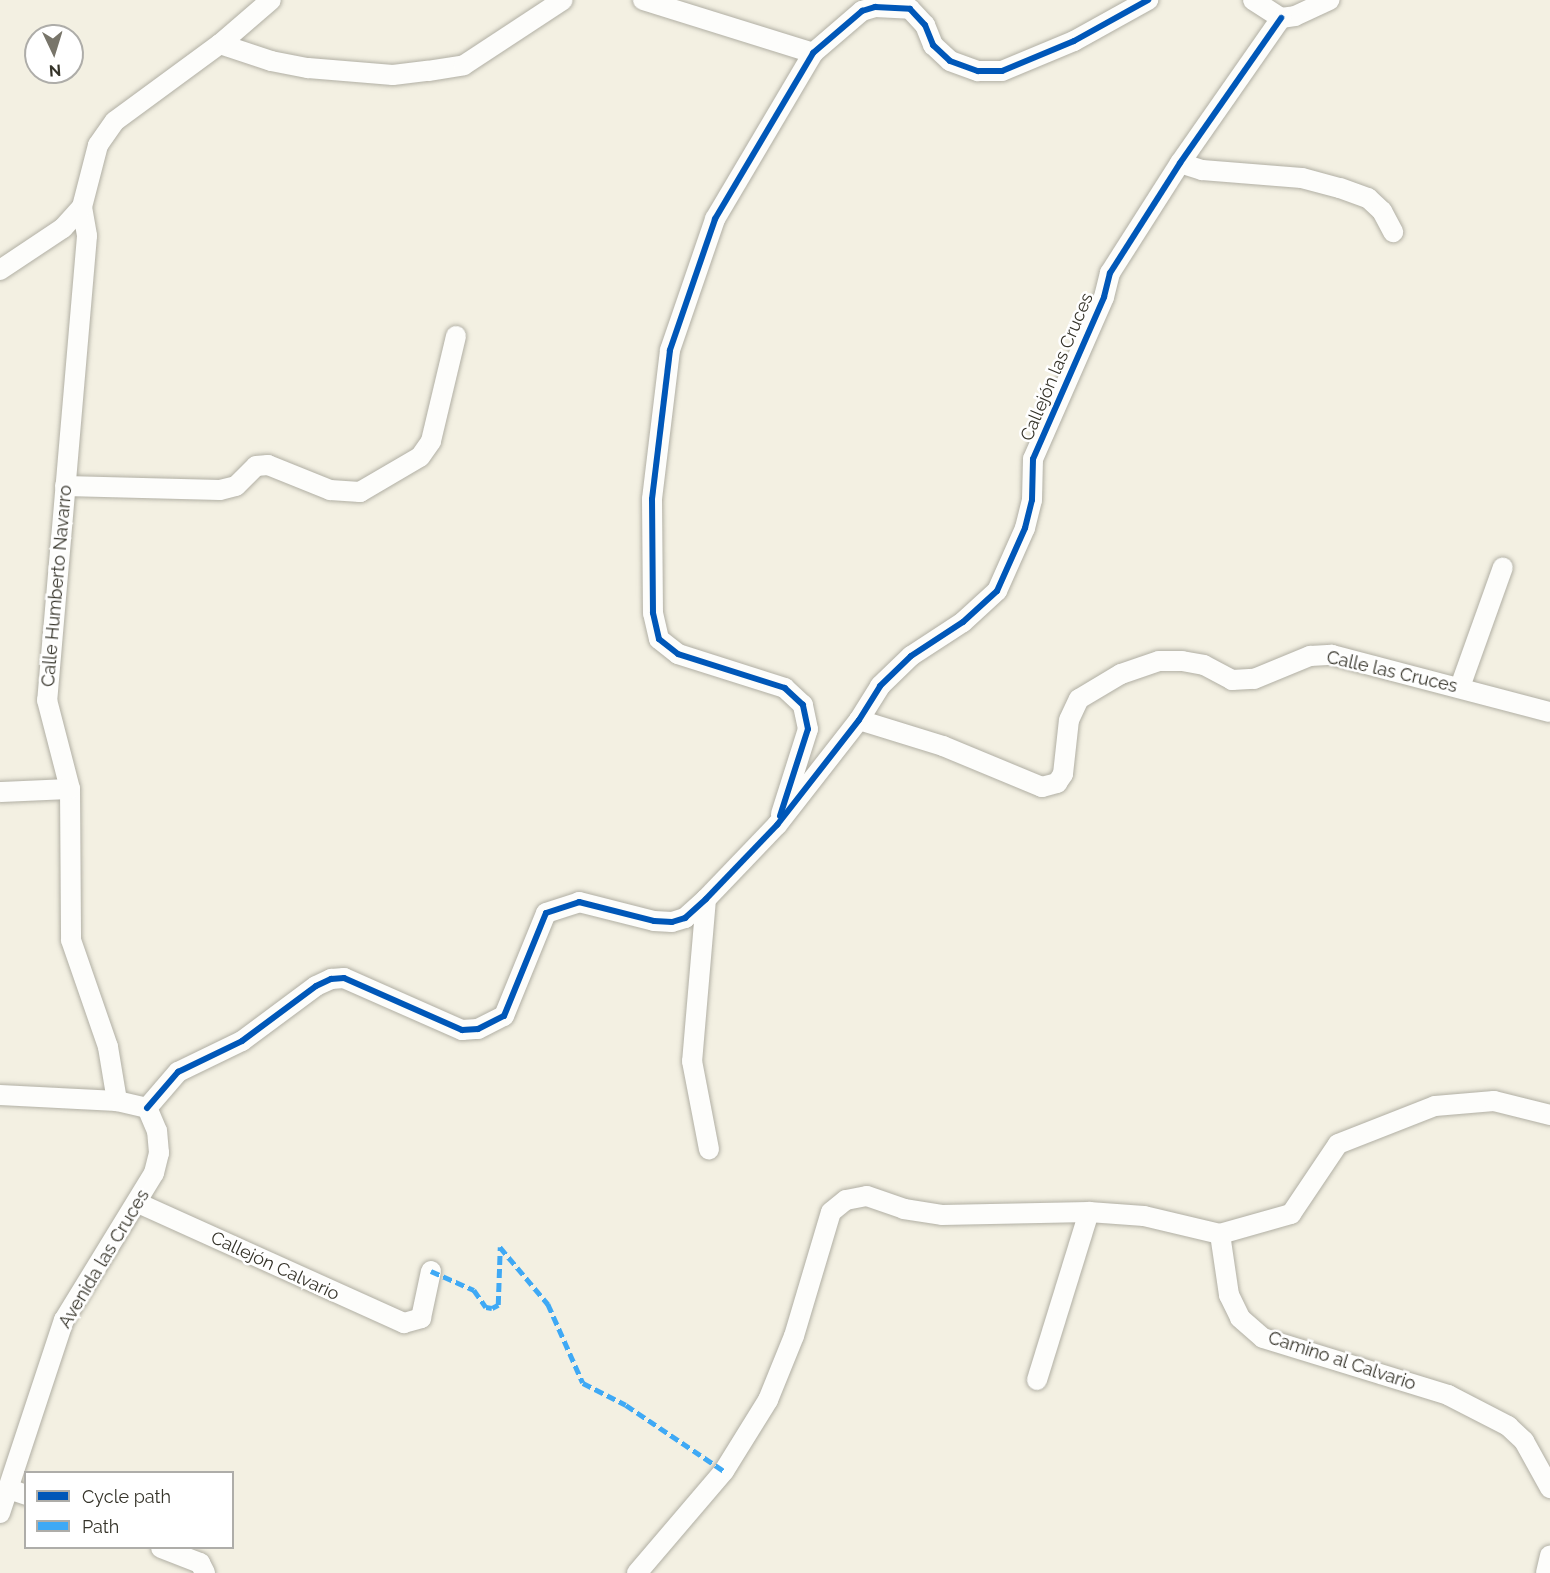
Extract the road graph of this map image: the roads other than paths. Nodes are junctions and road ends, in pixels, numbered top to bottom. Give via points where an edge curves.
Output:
1 (272, 0) edge
2 (563, 0) edge
3 (644, 0) edge
4 (1148, 0) edge
5 (1253, 0) edge
6 (1329, 0) edge
7 (1281, 18) junction
8 (220, 44) junction
9 (813, 53) junction
10 (1180, 163) junction
11 (82, 207) junction
12 (1394, 232) dead end
13 (0, 270) edge
14 (456, 336) dead end
15 (65, 486) junction
16 (1503, 567) dead end
17 (1460, 687) junction
18 (1550, 712) edge
19 (859, 720) junction
20 (70, 789) junction
21 (0, 792) edge
22 (777, 825) junction
23 (706, 899) junction
24 (0, 1095) edge
25 (117, 1101) junction
26 (147, 1108) junction
27 (1550, 1116) edge
28 (709, 1149) dead end
29 (138, 1203) junction
30 (1089, 1212) junction
31 (1220, 1234) junction
32 (431, 1271) dead end
33 (1037, 1380) dead end
34 (1550, 1488) edge
35 (11, 1492) edge
36 (0, 1513) edge
37 (163, 1549) edge
38 (1550, 1555) edge
39 (1548, 1572) edge
40 (205, 1573) edge
41 (637, 1573) edge

1 - 8 street
2 - 8 street via 464,64 428,71 393,75 308,68 271,62
3 - 9 street
4 - 9 street via 1074,41 1002,71 978,70 950,61 933,45 925,25 910,9 892,7 862,11
5 - 7 street
6 - 7 street via 1295,16
7 - 10 street, Callejón las Cruces
8 - 11 street via 115,122 98,145
9 - 22 street via 715,219 690,286 670,350 652,499 653,613 659,639 678,654 785,688 803,705 808,729
10 - 12 street via 1202,170 1302,178 1340,188 1368,198 1382,211
10 - 19 street, Callejón las Cruces via 1110,273 1104,297 1033,459 1032,500 1008,573 997,591 963,622 911,656 880,686
11 - 13 street via 63,228
11 - 15 street, Calle Humberto Navarro via 87,236
14 - 15 street via 431,441 420,457 360,492 330,490 268,465 256,466 236,486 220,490
15 - 20 street, Calle Humberto Navarro via 47,700
16 - 17 street
17 - 18 street, Calle las Cruces
17 - 19 street, Calle las Cruces via 1332,655 1310,656 1254,680 1232,680 1204,665 1159,661 1121,674 1079,699 1069,720 1063,774 1056,783 1042,787 944,746
19 - 22 street, Callejón las Cruces
20 - 21 street
20 - 25 street, Calle Humberto Navarro via 71,940 108,1047
22 - 23 street, Callejón las Cruces
23 - 26 street, Callejón las Cruces via 685,918 672,922 579,902 546,913 512,1003 504,1016 478,1029 462,1030 344,978 331,979 242,1041 178,1072
23 - 28 street via 692,1061
24 - 25 street
25 - 26 street
26 - 29 street, Avenida las Cruces via 157,1131 159,1153 154,1173
27 - 31 street via 1494,1101 1435,1106 1338,1144 1291,1214
29 - 32 street, Callejón Calvario via 390,1320 414,1323 421,1318
29 - 35 street, Avenida las Cruces via 64,1320
30 - 31 street via 1144,1216
30 - 33 street
30 - 41 street via 942,1215 904,1209 867,1196 846,1200 831,1212 794,1335 768,1400 724,1471
31 - 34 street, Camino al Calvario via 1229,1295 1240,1318 1263,1338 1448,1395 1508,1426 1524,1441
35 - 36 street, Avenida las Cruces
37 - 40 street via 200,1563
38 - 39 street

